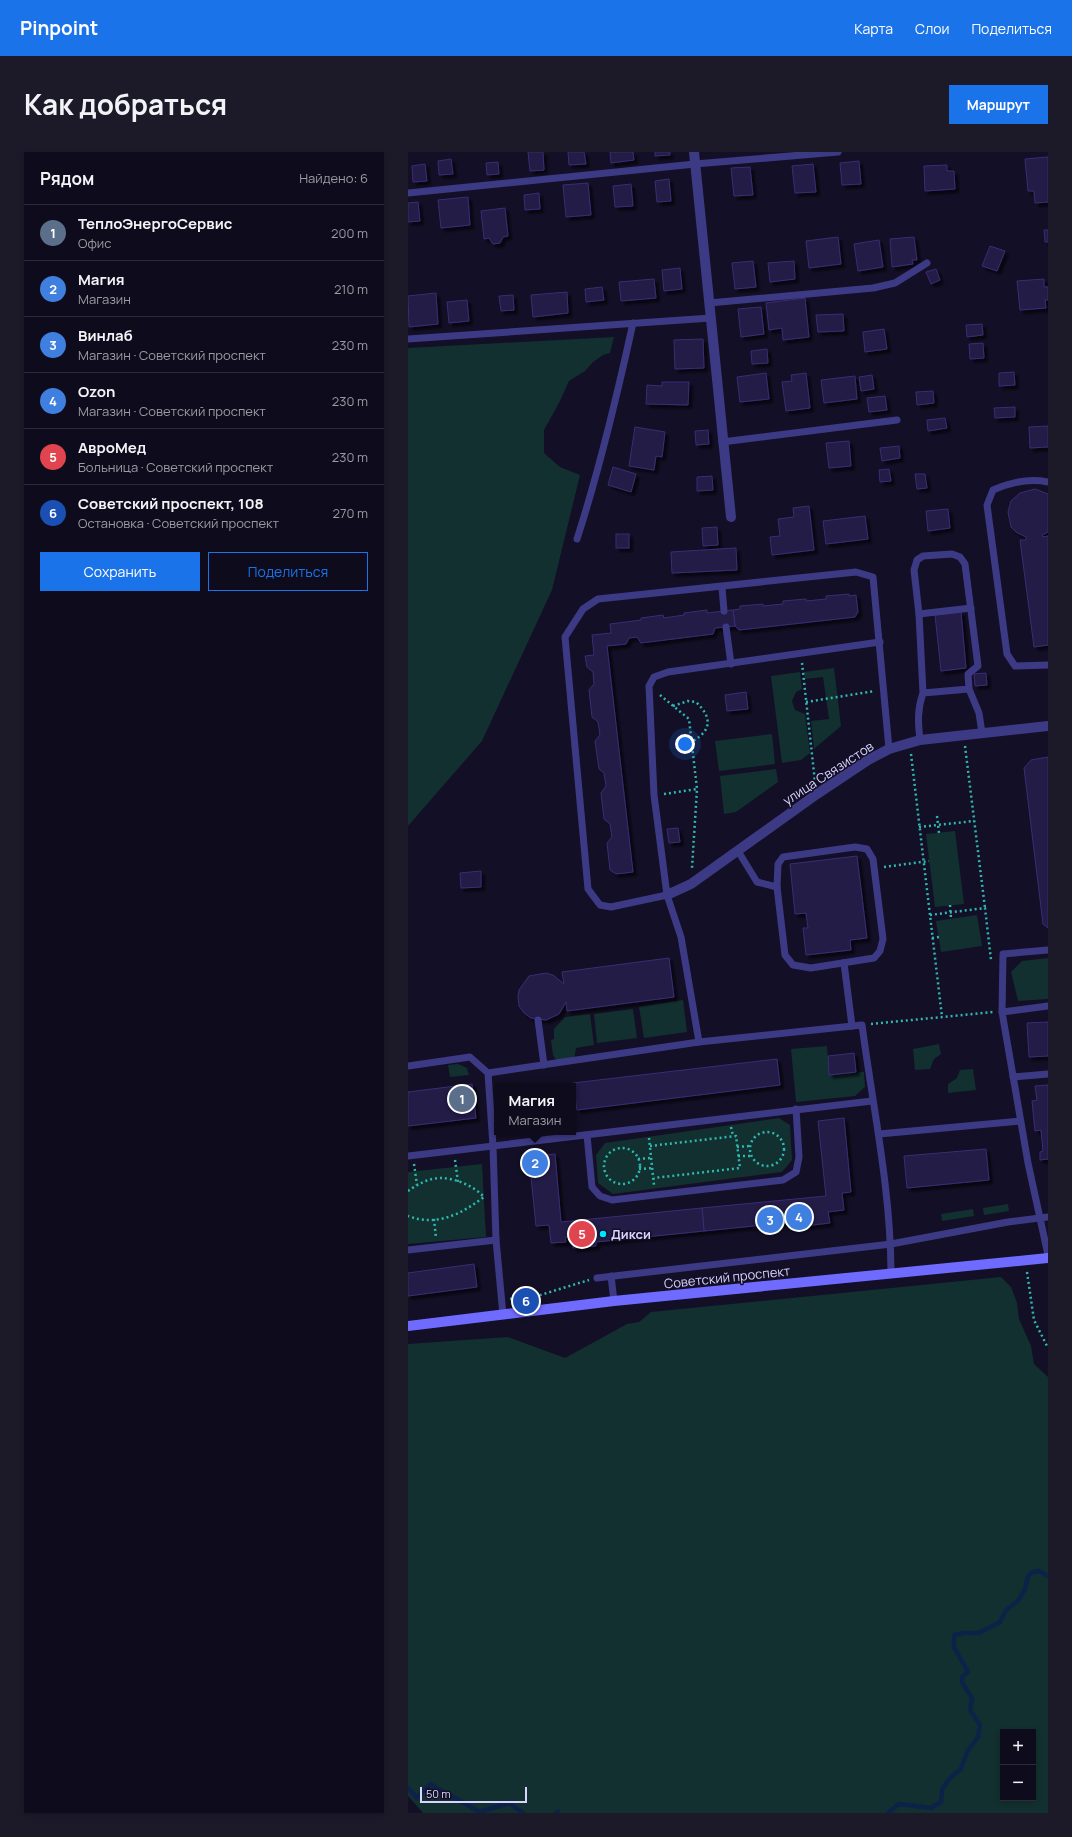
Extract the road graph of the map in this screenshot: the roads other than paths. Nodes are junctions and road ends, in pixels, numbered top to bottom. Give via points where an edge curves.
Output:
1 (694, 152) edge
2 (838, 152) edge
3 (695, 164) junction
4 (408, 193) edge
5 (927, 263) dead end
6 (709, 303) junction
7 (711, 318) junction
8 (633, 323) junction
9 (408, 340) edge
10 (897, 420) dead end
11 (722, 442) junction
12 (1048, 482) edge
13 (731, 517) dead end
14 (577, 539) dead end
15 (722, 588) junction
16 (971, 608) junction
17 (724, 611) dead end
18 (919, 614) junction
19 (726, 627) dead end
20 (880, 642) junction
21 (731, 664) junction
22 (1048, 666) edge
23 (969, 689) junction
24 (923, 693) junction
25 (1048, 726) edge
26 (982, 733) junction
27 (920, 740) junction
28 (889, 749) junction
29 (738, 851) junction
30 (777, 886) junction
31 (667, 896) junction
32 (1048, 950) edge
33 (844, 963) junction
34 (1048, 1006) edge
35 (1002, 1012) junction
36 (538, 1020) dead end
37 (852, 1026) junction
38 (699, 1042) junction
39 (544, 1065) junction
40 (408, 1066) edge
41 (488, 1073) junction
42 (1048, 1074) edge
43 (1013, 1077) junction
44 (872, 1101) junction
45 (796, 1109) junction
46 (1020, 1121) junction
47 (879, 1134) junction
48 (587, 1135) junction
49 (493, 1146) junction
50 (410, 1156) edge
51 (1040, 1217) junction
52 (1048, 1217) edge
53 (496, 1240) junction
54 (891, 1244) junction
55 (408, 1250) edge
56 (1048, 1255) edge
57 (1048, 1258) edge
58 (891, 1274) junction
59 (611, 1276) junction
60 (597, 1278) dead end
61 (614, 1302) junction
62 (503, 1314) junction
63 (408, 1326) edge

1 - 3 street
2 - 3 lane
3 - 4 lane
3 - 6 street
5 - 6 lane via 894,283 873,288
6 - 7 street
7 - 8 lane
7 - 11 street
8 - 9 lane
8 - 14 lane via 611,423
10 - 11 lane
11 - 13 street
12 - 22 lane via 1039,480 993,490 987,505 1007,654 1015,666
15 - 17 lane
15 - 20 lane via 856,572 873,577
15 - 31 lane via 598,599 582,609 565,637 588,889 600,905 612,907
16 - 18 lane
16 - 18 lane via 965,564 960,557 952,554 923,556 917,560 914,570
16 - 23 lane via 978,666 968,674
18 - 24 lane
19 - 21 lane
20 - 21 lane
20 - 28 lane
21 - 31 lane via 668,672 654,677 649,686 654,795
23 - 24 lane
23 - 26 lane via 979,713
24 - 27 lane via 917,721
25 - 26 street, улица Связистов
26 - 27 street, улица Связистов
27 - 28 street, улица Связистов
28 - 29 street, улица Связистов via 817,794
29 - 30 lane via 757,882
29 - 31 street, улица Связистов via 691,884
30 - 33 lane via 785,955 793,964 811,968
30 - 33 lane via 778,864 783,857 855,848 867,849 873,859 883,940 880,951 874,958
31 - 38 lane via 680,937
32 - 35 lane via 1003,954
33 - 37 lane
34 - 35 lane
35 - 43 lane
36 - 39 lane
37 - 38 lane
37 - 44 lane via 862,1025
38 - 39 lane
39 - 41 lane
40 - 41 lane via 470,1057
41 - 49 lane
42 - 43 lane
43 - 46 lane
44 - 45 lane
44 - 47 lane
45 - 48 lane
45 - 48 lane via 799,1157 796,1172 783,1180 612,1200 600,1196 592,1187
46 - 47 lane
46 - 51 lane
47 - 54 lane
48 - 49 lane
49 - 50 lane
49 - 53 lane
51 - 52 lane
51 - 54 lane
51 - 56 lane
53 - 55 lane
53 - 62 lane
54 - 58 lane
54 - 59 lane
57 - 58 street, Советский проспект
58 - 61 street, Советский проспект
59 - 60 lane
59 - 61 lane
61 - 62 street, Советский проспект
62 - 63 street, Советский проспект

